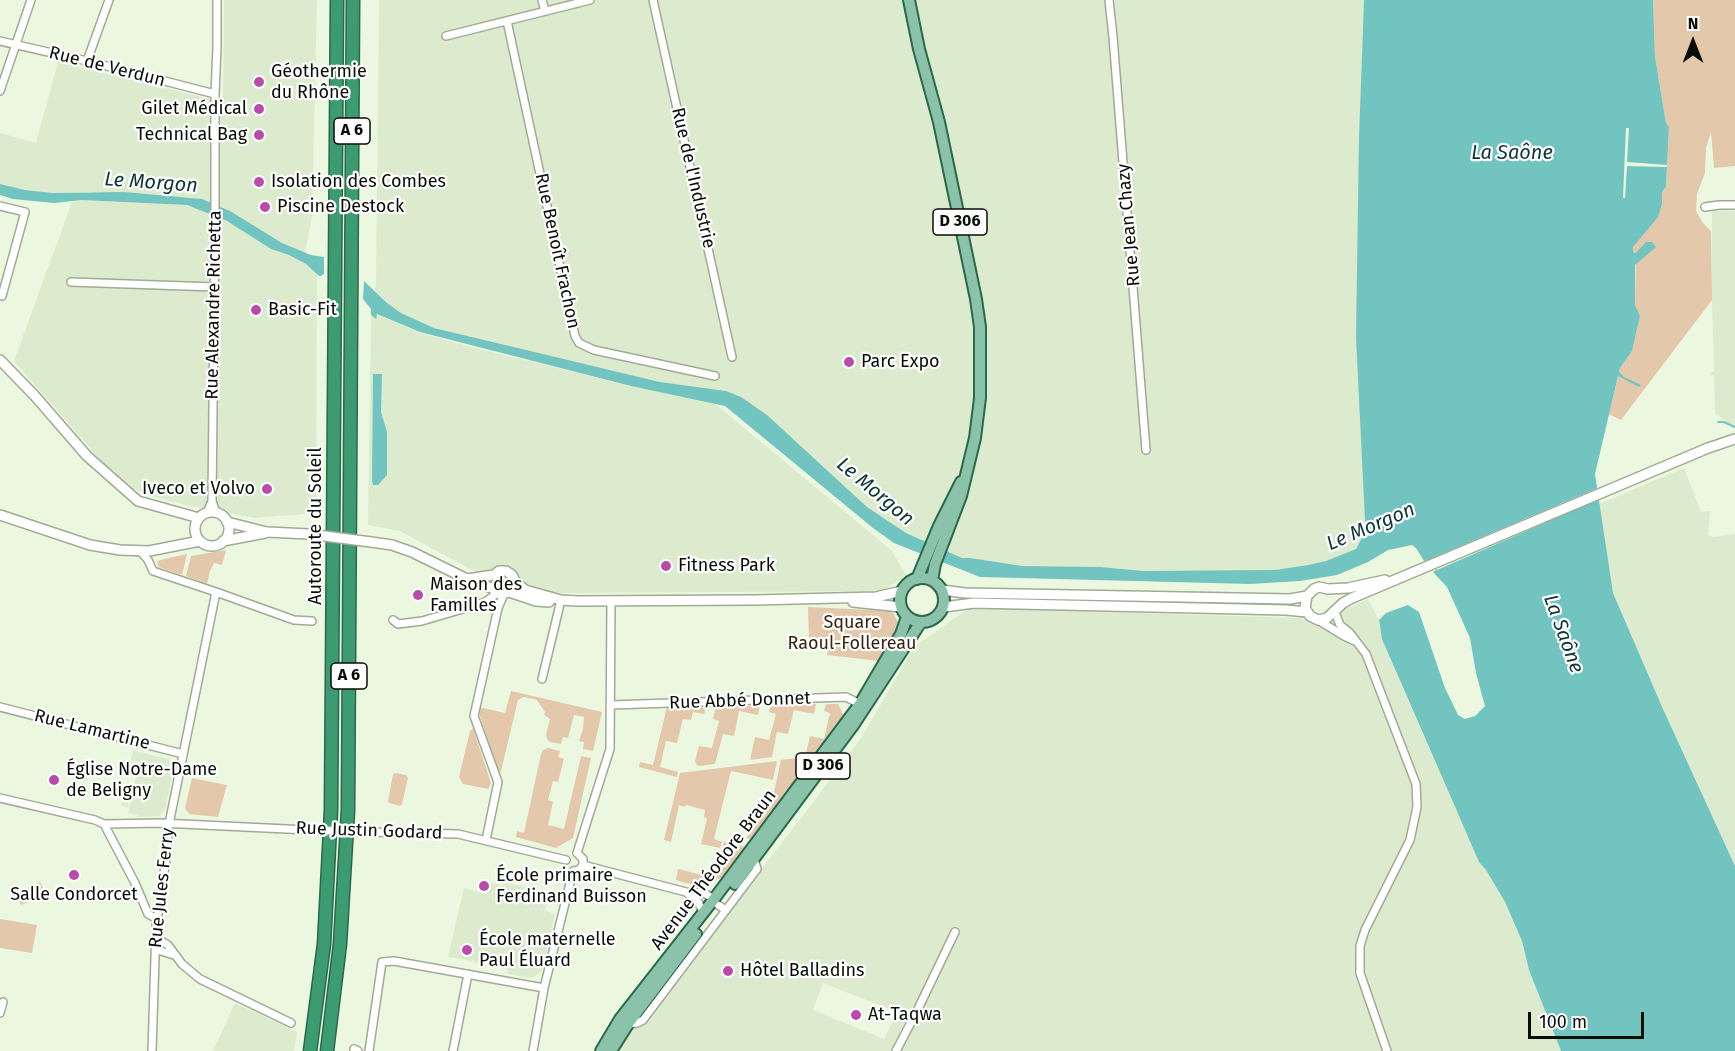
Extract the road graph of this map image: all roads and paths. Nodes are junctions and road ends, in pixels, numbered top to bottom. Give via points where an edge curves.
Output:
1 (32, 0) edge
2 (109, 0) edge
3 (217, 0) edge
4 (337, 0) edge
5 (353, 0) edge
6 (542, 0) edge
7 (590, 0) edge
8 (653, 0) edge
9 (909, 0) edge
10 (916, 0) edge
11 (1109, 0) edge
12 (545, 11) junction
13 (507, 21) junction
14 (446, 36) dead end
15 (0, 41) edge
16 (15, 44) junction
17 (87, 61) junction
18 (929, 81) junction
19 (0, 91) edge
20 (214, 94) junction
21 (1735, 205) edge
22 (0, 206) edge
23 (1705, 207) dead end
24 (71, 282) dead end
25 (214, 287) junction
26 (0, 295) edge
27 (732, 357) dead end
28 (0, 360) edge
29 (715, 376) dead end
30 (1735, 439) edge
31 (1146, 450) dead end
32 (0, 515) edge
33 (208, 515) junction
34 (227, 522) junction
35 (267, 532) junction
36 (200, 541) junction
37 (223, 541) junction
38 (157, 550) junction
39 (141, 551) junction
40 (148, 560) junction
41 (930, 563) junction
42 (494, 574) junction
43 (1410, 574) junction
44 (467, 579) junction
45 (917, 579) junction
46 (932, 580) junction
47 (514, 581) junction
48 (1328, 589) junction
49 (942, 590) junction
50 (902, 591) junction
51 (216, 592) junction
52 (501, 592) junction
53 (1306, 596) junction
54 (806, 598) junction
55 (561, 600) junction
56 (611, 601) junction
57 (944, 607) junction
58 (1335, 610) junction
59 (904, 612) junction
60 (1307, 612) junction
61 (393, 620) dead end
62 (1318, 620) junction
63 (312, 621) dead end
64 (921, 622) junction
65 (1356, 641) junction
66 (542, 679) dead end
67 (611, 705) junction
68 (863, 705) junction
69 (0, 707) edge
70 (183, 754) junction
71 (0, 798) edge
72 (169, 823) junction
73 (104, 824) junction
74 (486, 840) junction
75 (577, 853) junction
76 (566, 860) junction
77 (583, 865) junction
78 (573, 871) junction
79 (686, 892) junction
80 (719, 905) junction
81 (704, 913) junction
82 (157, 919) junction
83 (955, 932) dead end
84 (156, 938) junction
85 (155, 947) junction
86 (174, 955) junction
87 (468, 974) junction
88 (544, 988) junction
89 (3, 1002) dead end
90 (0, 1013) edge
91 (291, 1023) dead end
92 (152, 1051) edge
93 (310, 1051) edge
94 (327, 1051) edge
95 (369, 1051) edge
96 (453, 1051) edge
97 (533, 1051) edge
98 (601, 1051) edge
99 (610, 1051) edge
100 (896, 1051) edge
101 (1387, 1051) edge

1 - 16 street
2 - 17 street
3 - 20 street, Rue Alexandre Richetta
4 - 93 highway, Autoroute du Soleil / A 6 via 331,810 325,934
5 - 94 highway, Autoroute du Soleil / A 6 via 347,839
6 - 12 street
7 - 12 street
8 - 27 street, Rue de l'Industrie
9 - 18 main road, D 306
10 - 18 main road, D 306
11 - 31 street, Rue Jean Chazy
12 - 13 street
13 - 14 street
13 - 29 street, Rue Benoît Frachon via 579,343 594,350
15 - 16 street, Rue de Verdun
16 - 17 street, Rue de Verdun
16 - 19 street
17 - 20 street, Rue de Verdun
18 - 41 main road, D 306 via 980,327 980,398 975,438 968,469 953,495
20 - 25 street, Rue Alexandre Richetta
21 - 23 street
22 - 26 street via 25,212
24 - 25 street
25 - 33 street, Rue Alexandre Richetta via 212,501
28 - 33 street via 87,456 138,501
30 - 43 street
32 - 39 street via 90,544
33 - 34 street
33 - 36 street via 195,529
34 - 35 street
34 - 37 street
35 - 37 street
35 - 44 street, bridge via 402,548
36 - 37 street via 209,546
36 - 38 street
38 - 39 street
38 - 40 street
39 - 40 street
40 - 51 street via 153,571
41 - 45 main road, D 306
41 - 46 main road, D 306
42 - 44 street
42 - 47 street via 506,571
42 - 52 street via 491,581
43 - 48 street
43 - 58 street via 1352,598
44 - 52 street
45 - 46 main road
45 - 50 main road
46 - 49 main road
47 - 52 street via 514,587
47 - 55 street via 525,590
48 - 53 street via 1318,587
48 - 58 street via 1336,600
49 - 53 street via 1290,600
49 - 57 main road
50 - 54 street via 876,597
50 - 59 main road
51 - 63 street via 294,620
51 - 70 street, Rue Jules Ferry
52 - 55 street via 536,601
52 - 61 street via 487,601 422,621 398,624
52 - 74 street via 474,716 498,782
53 - 60 street
54 - 56 street
54 - 59 street
55 - 56 street
55 - 66 street
56 - 67 street
57 - 60 street via 974,603
57 - 64 main road via 935,618
58 - 62 street
58 - 65 street via 1340,625
59 - 64 main road
59 - 68 main road, Avenue Théodore Braun / D 306 via 901,634
60 - 62 street
62 - 65 street
64 - 68 main road, Avenue Théodore Braun / D 306
65 - 101 street via 1366,654 1416,784 1417,807 1410,840 1360,946 1360,973
67 - 68 street, Rue Abbé Donnet via 846,697
67 - 75 street via 610,749
68 - 80 main road, Avenue Théodore Braun / D 306
68 - 80 main road, Avenue Théodore Braun / D 306
69 - 70 street, Rue Lamartine
70 - 72 street, Rue Jules Ferry
71 - 73 street, Rue Justin Godard
72 - 73 street, Rue Justin Godard
72 - 74 street, Rue Justin Godard, bridge via 458,834
72 - 82 street, Rue Jules Ferry
73 - 82 street via 148,914
74 - 76 street, Rue Justin Godard
75 - 76 street
75 - 77 street
76 - 78 street
77 - 78 street
77 - 79 street
78 - 88 street
79 - 80 street via 704,893
79 - 81 street
80 - 81 main road, Avenue Théodore Braun / D 306
80 - 99 main road, Avenue Théodore Braun / D 306
81 - 98 main road, Avenue Théodore Braun / D 306 via 620,1019
82 - 84 street, Rue Jules Ferry
83 - 100 street
84 - 85 street, Rue Jules Ferry
84 - 86 street via 168,945
85 - 86 street
85 - 92 street, Rue Jules Ferry
86 - 91 street via 206,982
87 - 88 street
87 - 95 street via 382,962
87 - 96 street
88 - 97 street
89 - 90 street

